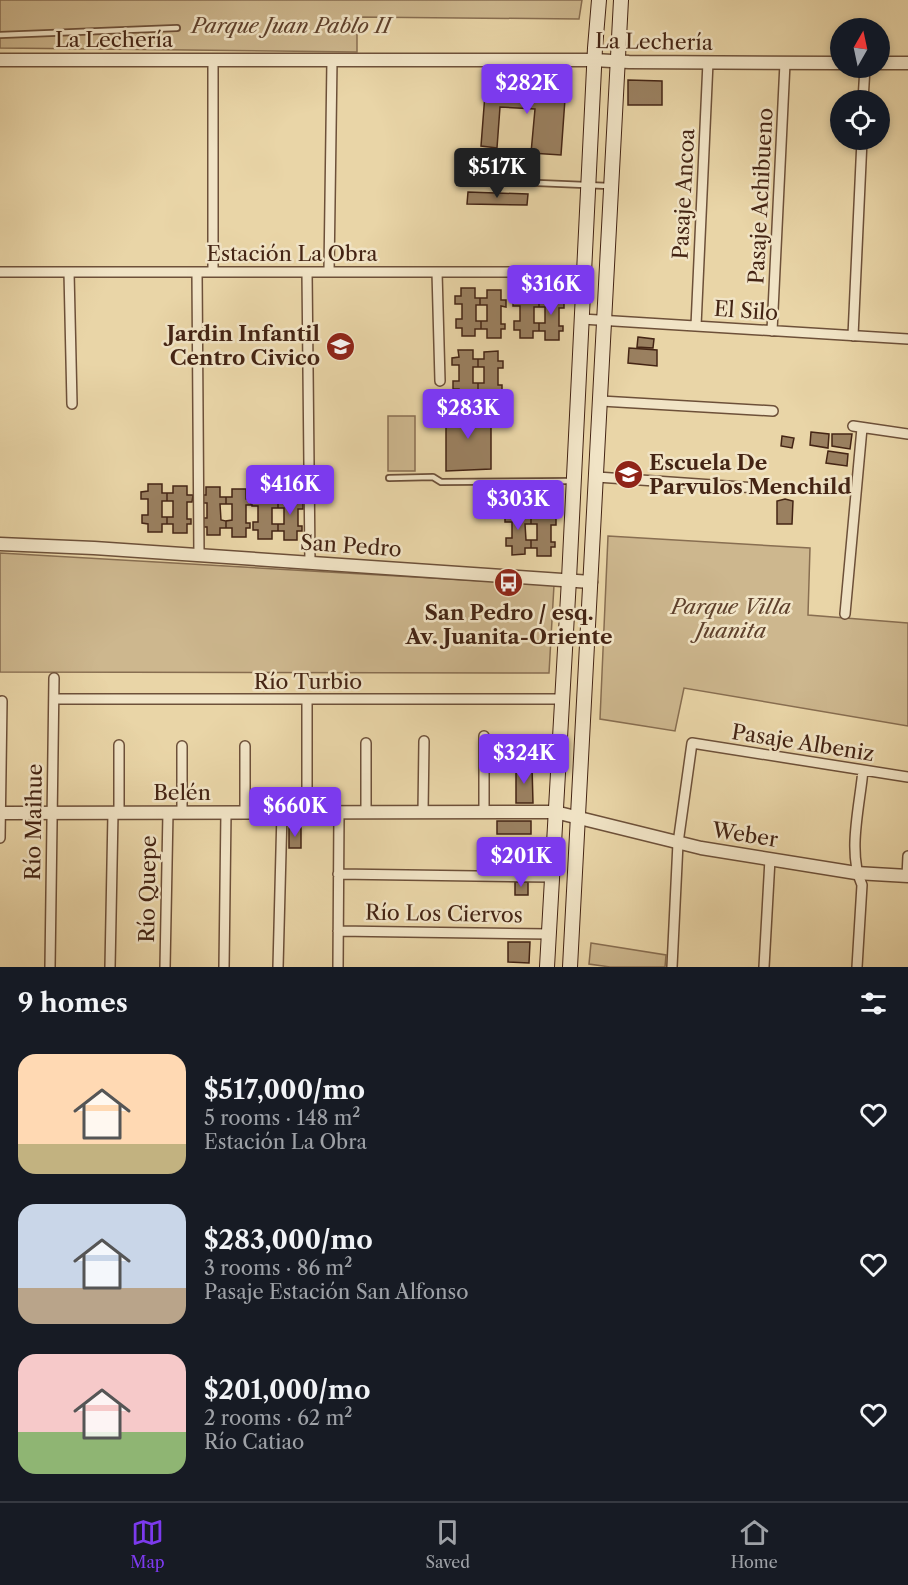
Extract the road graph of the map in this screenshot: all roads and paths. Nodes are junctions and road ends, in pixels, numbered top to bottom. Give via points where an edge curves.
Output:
1 (599, 0) edge
2 (621, 0) edge
3 (177, 28) dead end
4 (0, 35) edge
5 (0, 60) edge
6 (213, 60) junction
7 (332, 60) junction
8 (594, 60) junction
9 (618, 62) junction
10 (708, 63) junction
11 (785, 63) junction
12 (830, 63) edge
13 (890, 63) edge
14 (908, 63) edge
15 (861, 150) edge
16 (488, 181) dead end
17 (588, 185) junction
18 (612, 186) junction
19 (0, 272) edge
20 (69, 272) junction
21 (197, 272) junction
22 (213, 272) junction
23 (307, 272) junction
24 (329, 272) junction
25 (437, 272) junction
26 (584, 272) junction
27 (582, 319) junction
28 (605, 321) junction
29 (696, 326) junction
30 (772, 331) junction
31 (853, 336) junction
32 (908, 339) edge
33 (440, 381) dead end
34 (601, 401) junction
35 (72, 404) dead end
36 (773, 411) dead end
37 (908, 434) edge
38 (597, 477) junction
39 (389, 478) dead end
40 (574, 481) junction
41 (770, 489) dead end
42 (0, 544) edge
43 (199, 555) junction
44 (310, 563) junction
45 (569, 579) junction
46 (591, 582) junction
47 (845, 614) dead end
48 (54, 678) dead end
49 (54, 699) junction
50 (562, 699) junction
51 (307, 700) junction
52 (2, 701) dead end
53 (484, 736) dead end
54 (424, 741) dead end
55 (366, 743) dead end
56 (119, 745) dead end
57 (182, 746) dead end
58 (245, 746) dead end
59 (863, 770) junction
60 (908, 777) edge
61 (182, 812) junction
62 (226, 812) junction
63 (245, 812) junction
64 (282, 812) junction
65 (307, 812) junction
66 (339, 812) junction
67 (366, 812) junction
68 (423, 812) junction
69 (484, 812) junction
70 (555, 812) junction
71 (0, 813) edge
72 (52, 813) junction
73 (116, 813) junction
74 (168, 813) junction
75 (579, 818) junction
76 (0, 838) edge
77 (678, 843) junction
78 (908, 856) edge
79 (770, 859) junction
80 (856, 873) junction
81 (338, 874) junction
82 (907, 876) edge
83 (552, 877) junction
84 (338, 931) junction
85 (549, 934) junction
86 (50, 967) edge
87 (110, 967) edge
88 (165, 967) edge
89 (224, 967) edge
90 (278, 967) edge
91 (338, 967) edge
92 (547, 967) edge
93 (570, 967) edge
94 (672, 967) edge
95 (764, 967) edge
96 (857, 967) edge

1 - 8 main road
2 - 9 main road
3 - 4 lane
5 - 6 street, La Lechería
6 - 7 street, La Lechería
6 - 22 street
7 - 8 street, La Lechería
7 - 24 street
8 - 9 street, La Lechería
8 - 17 main road
9 - 10 street, La Lechería
9 - 18 main road
10 - 11 street, La Lechería
10 - 29 street, Pasaje Ancoa
11 - 12 street, La Lechería
11 - 30 street, Pasaje Achibueno
13 - 14 street
15 - 31 street
16 - 17 lane
17 - 18 lane
17 - 26 main road
18 - 28 main road
19 - 20 street, Estación La Obra
20 - 21 street, Estación La Obra
20 - 35 street
21 - 22 street, Estación La Obra
21 - 43 street
22 - 23 street, Estación La Obra
23 - 24 street, Estación La Obra
23 - 44 street
24 - 25 street, Estación La Obra
25 - 26 street, Estación La Obra
25 - 33 street
26 - 27 main road
27 - 28 street, El Silo
27 - 40 main road
28 - 29 street, El Silo
28 - 34 main road
29 - 30 street, El Silo
30 - 31 street, El Silo
31 - 32 street, El Silo
34 - 36 street
34 - 38 main road
37 - 47 street via 858,427
38 - 41 street
38 - 46 main road
39 - 40 lane via 433,477 441,482
40 - 45 main road
42 - 43 street, San Pedro
43 - 44 street, San Pedro
44 - 45 street, San Pedro
45 - 46 street, San Pedro
45 - 50 main road
46 - 75 main road
48 - 49 street, Río Maihue
49 - 51 street, Río Turbio
49 - 72 street, Río Maihue
50 - 51 street, Río Turbio
50 - 70 main road
51 - 65 street
52 - 71 street
53 - 69 street
54 - 68 street
55 - 67 street
56 - 73 street
57 - 61 street, Río Quepe
58 - 63 street
59 - 60 street, Pasaje Albeniz
59 - 77 street, Pasaje Albeniz via 692,743
59 - 80 street via 854,857
61 - 62 street, Belén
61 - 74 street, Belén
62 - 63 street, Belén
62 - 89 street
63 - 64 street, Belén
64 - 65 street, Belén
64 - 90 street
65 - 66 street, Belén
66 - 67 street, Belén
66 - 81 street
67 - 68 street, Belén
68 - 69 street, Belén
69 - 70 street, Belén
70 - 75 street, Belén
70 - 83 main road
71 - 72 street, Belén
71 - 76 street
72 - 73 street, Belén
72 - 86 street, Río Maihue
73 - 74 street, Belén
73 - 87 street
74 - 88 street, Río Quepe
75 - 77 street, Weber
75 - 93 main road
77 - 79 street, Weber
77 - 94 street
78 - 82 street
79 - 80 street, Weber
79 - 95 street
80 - 82 street, Weber
80 - 96 street via 862,885
81 - 83 street
81 - 84 street
83 - 85 main road
84 - 85 street, Río Los Ciervos
84 - 91 street
85 - 92 main road

